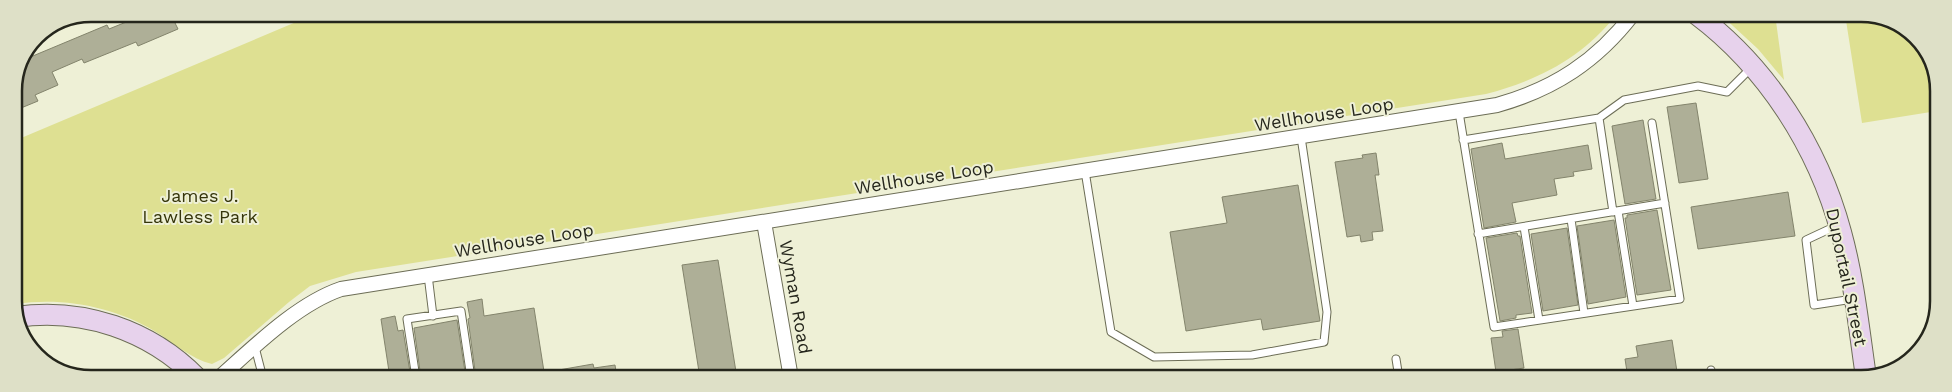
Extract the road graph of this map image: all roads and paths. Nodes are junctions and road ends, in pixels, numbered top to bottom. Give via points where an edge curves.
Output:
1 (1626, 22) edge
2 (1705, 22) edge
3 (1752, 67) junction
4 (1458, 112) junction
5 (1599, 118) junction
6 (1652, 123) dead end
7 (1301, 137) junction
8 (1463, 140) junction
9 (1085, 171) junction
10 (1665, 203) junction
11 (1616, 212) junction
12 (1571, 219) junction
13 (764, 222) junction
14 (1839, 225) junction
15 (1524, 227) junction
16 (1478, 234) junction
17 (428, 274) junction
18 (1854, 299) junction
19 (1633, 306) junction
20 (1584, 313) junction
21 (25, 316) edge
22 (433, 316) junction
23 (1540, 320) junction
24 (255, 347) junction
25 (1396, 359) dead end
26 (1865, 369) edge
27 (188, 370) edge
28 (229, 370) edge
29 (261, 370) edge
30 (415, 370) edge
31 (470, 370) edge
32 (789, 370) edge
33 (1398, 370) edge

1 - 4 street, Wellhouse Loop via 1602,49 1557,81 1521,98
2 - 3 main road, Duportail Street
3 - 5 lane via 1727,92 1698,86 1633,98 1624,100
3 - 14 main road, Duportail Street via 1787,111 1807,145 1827,187
4 - 7 street, Wellhouse Loop
4 - 8 lane
5 - 8 lane
5 - 11 lane
6 - 10 lane
7 - 9 street, Wellhouse Loop
7 - 9 lane via 1327,312 1324,342 1252,355 1154,357 1111,332
8 - 16 lane
9 - 13 street, Wellhouse Loop
10 - 11 lane
10 - 19 lane via 1680,299
11 - 12 lane
11 - 19 lane
12 - 15 lane
12 - 20 lane
13 - 17 street, Wellhouse Loop
13 - 32 street, Wyman Road
14 - 18 main road, Duportail Street
14 - 18 lane via 1806,240 1814,305
15 - 16 lane
15 - 23 lane
16 - 23 lane via 1494,327
17 - 22 lane
17 - 24 street, Wellhouse Loop via 358,285 328,294 300,310
18 - 26 main road, Duportail Street
19 - 20 lane
20 - 23 lane
21 - 27 main road via 70,316 112,326 152,343
22 - 30 lane via 407,319
22 - 31 lane via 461,311
24 - 28 street, Wellhouse Loop
24 - 29 lane
25 - 33 lane

